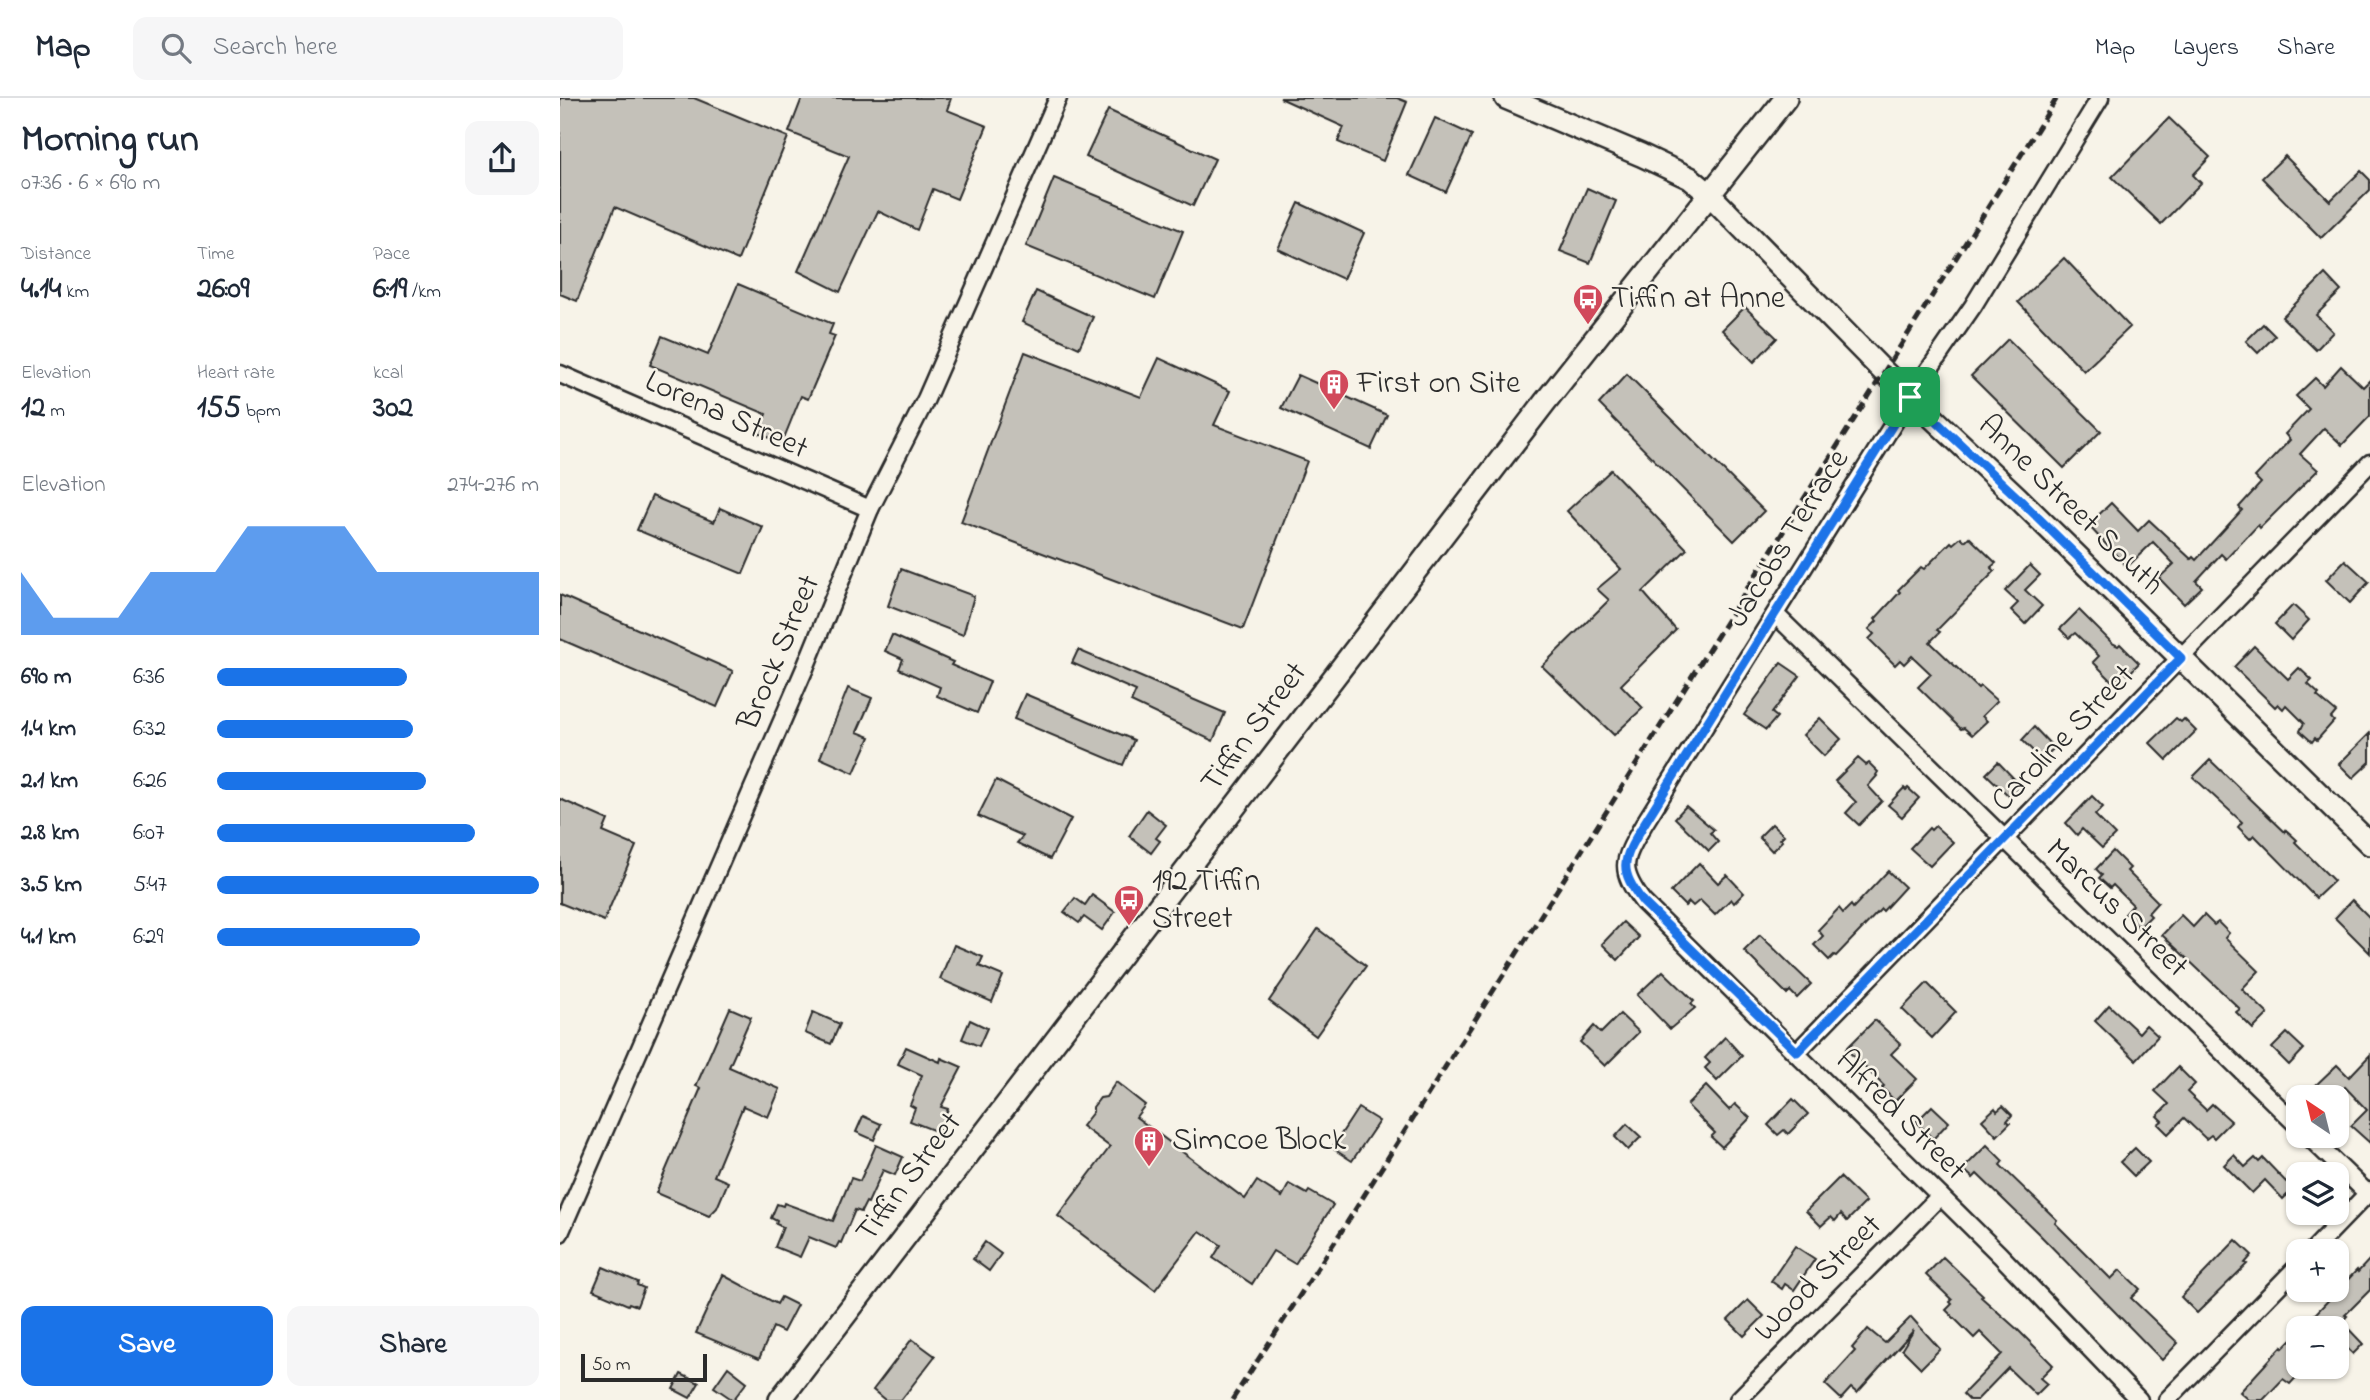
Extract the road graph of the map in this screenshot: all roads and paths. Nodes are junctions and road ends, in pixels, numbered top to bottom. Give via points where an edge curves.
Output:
1 (1058, 98) edge
2 (1506, 98) edge
3 (1786, 98) edge
4 (2100, 98) edge
5 (1709, 194) junction
6 (560, 374) edge
7 (1910, 397) junction
8 (2370, 463) edge
9 (870, 509) junction
10 (1776, 615) junction
11 (2181, 658) junction
12 (2005, 840) junction
13 (2370, 844) edge
14 (1624, 870) joint
15 (1797, 1052) junction
16 (2286, 1114) edge
17 (2321, 1148) edge
18 (2369, 1192) edge
19 (1940, 1196) junction
20 (560, 1233) edge
21 (2324, 1239) edge
22 (2286, 1278) edge
23 (780, 1400) edge
24 (1738, 1400) edge
25 (2139, 1400) edge
26 (2167, 1400) edge

1 - 9 street, Brock Street via 926,399
2 - 5 street, Anne Street South via 1690,178
3 - 5 street, Tiffin Street
4 - 7 street, Jacobs Terrace via 1973,306
5 - 7 street, Anne Street South
5 - 23 street, Tiffin Street
6 - 9 street, Lorena Street
7 - 10 street, Jacobs Terrace
7 - 11 street, Anne Street South
8 - 11 street, Caroline Street
9 - 20 street, Brock Street
10 - 12 street, Marcus Street
10 - 14 street, Jacobs Terrace via 1644,824
11 - 12 street, Caroline Street
11 - 13 street, Anne Street South
12 - 15 street, Caroline Street
12 - 16 street, Marcus Street
14 - 15 street, Alfred Street via 1643,902
15 - 19 street, Alfred Street
17 - 18 street
18 - 21 street
19 - 24 street, Wood Street
19 - 25 street, Alfred Street
22 - 26 street

